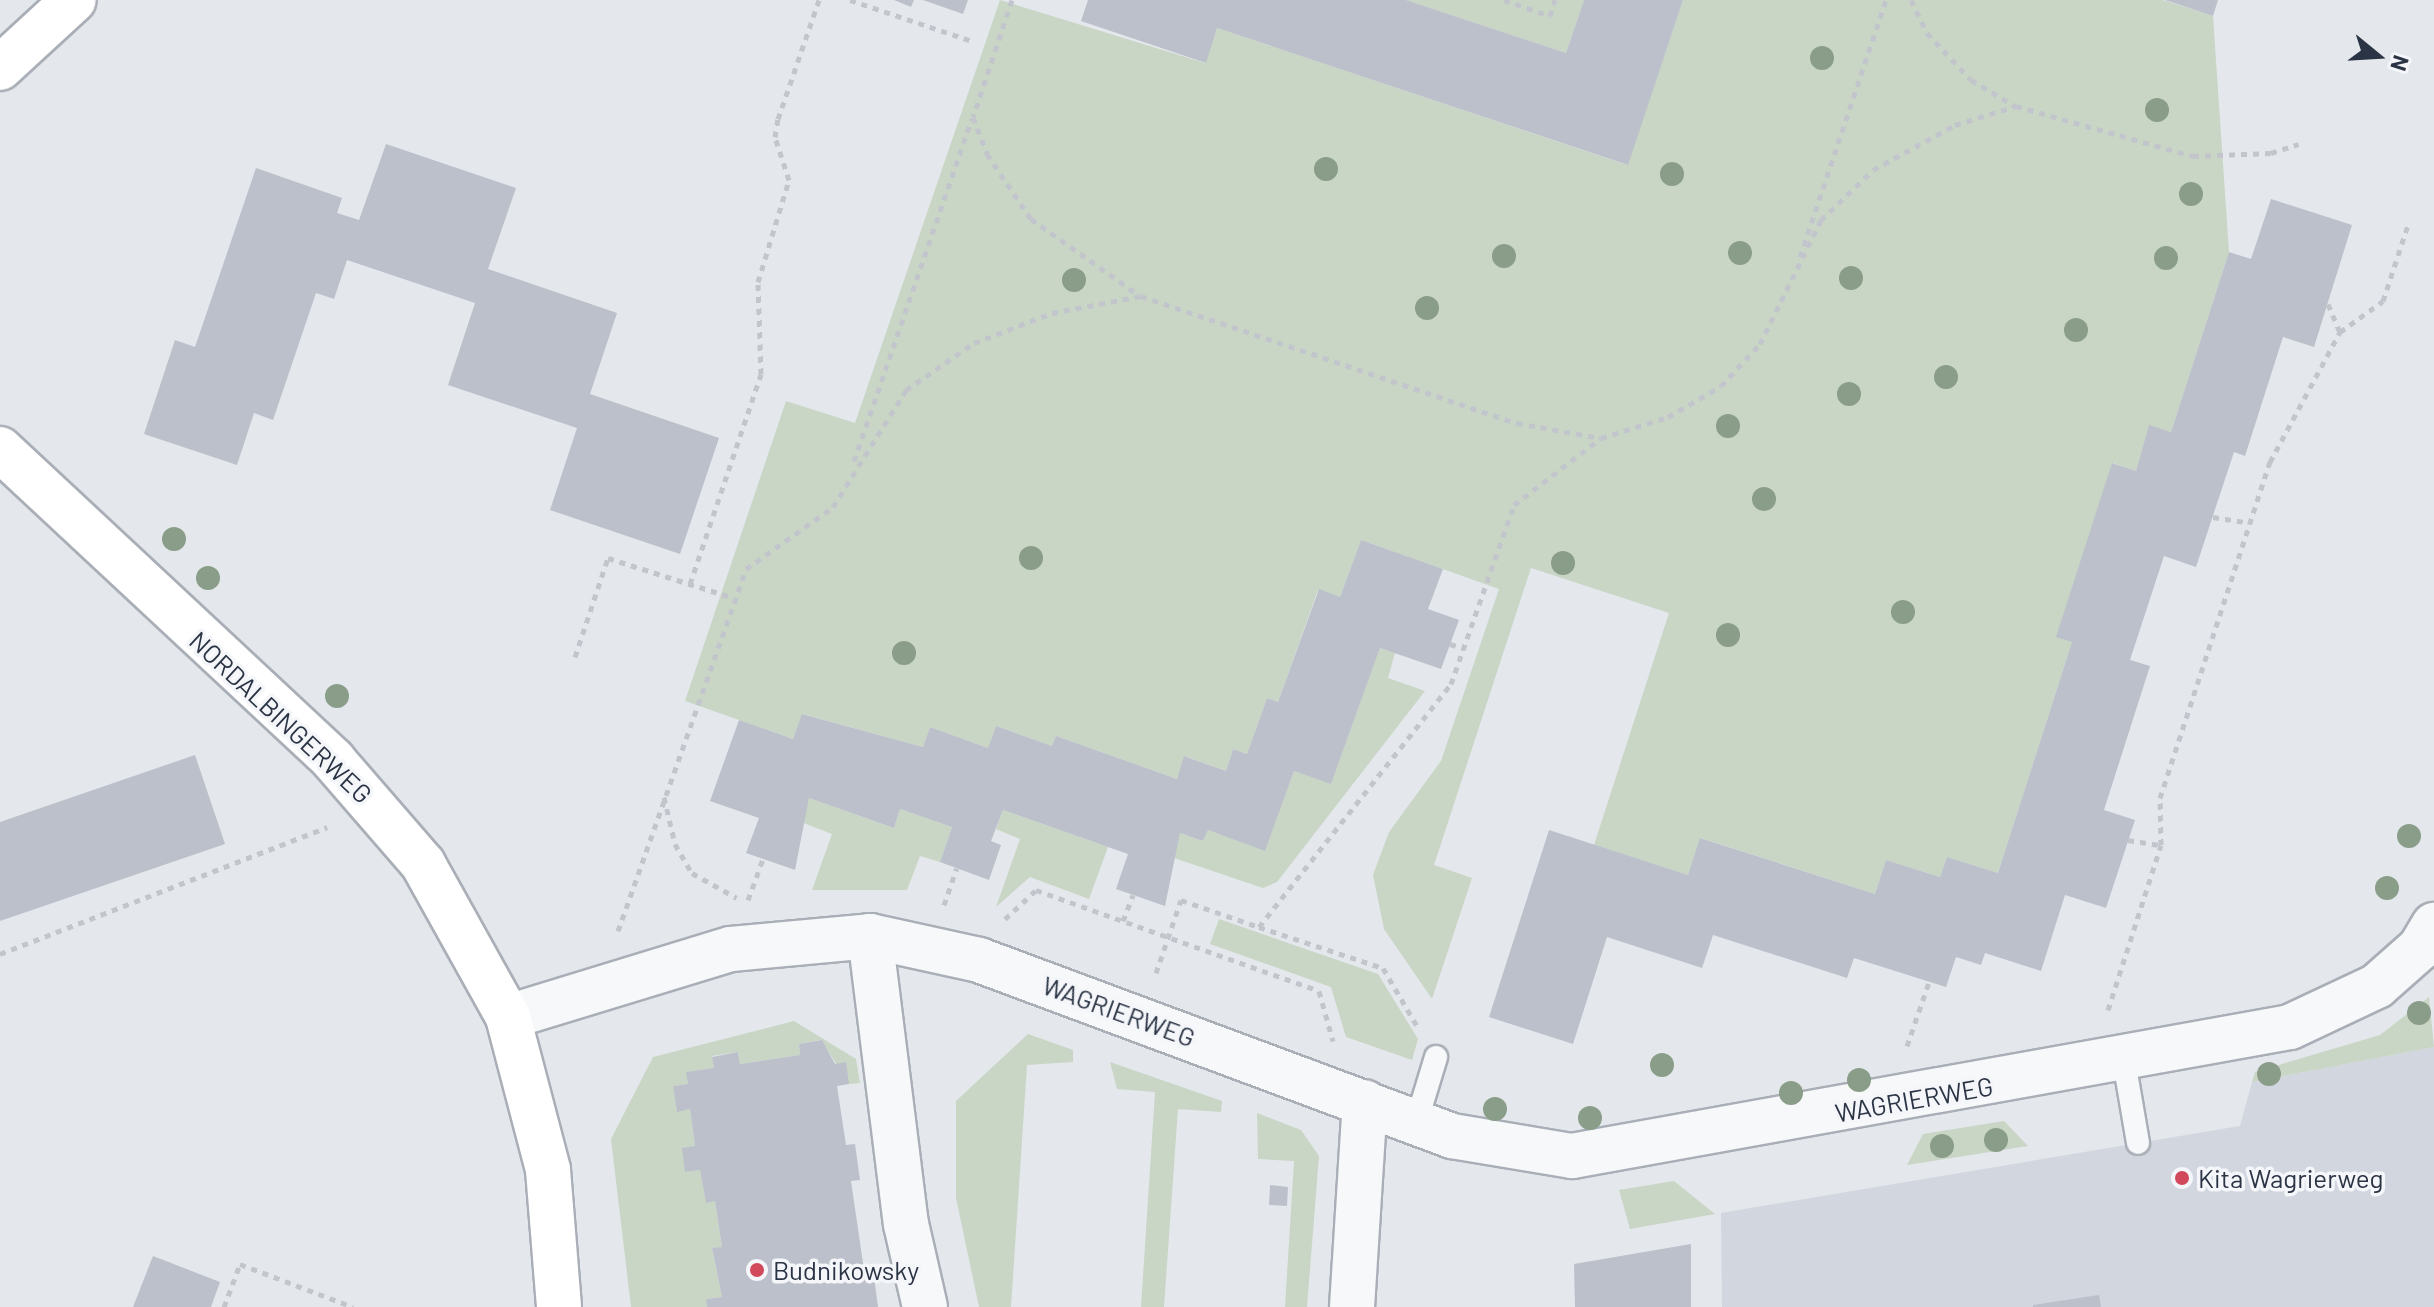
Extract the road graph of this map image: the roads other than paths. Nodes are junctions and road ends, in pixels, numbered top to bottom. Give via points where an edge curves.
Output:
1 (74, 0) edge
2 (0, 68) edge
3 (0, 449) edge
4 (2434, 925) edge
5 (870, 936) junction
6 (508, 1017) junction
7 (1436, 1057) road end
8 (2118, 1062) junction
9 (1357, 1099) junction
10 (1416, 1123) junction
11 (2138, 1143) dead end
12 (559, 1307) edge
13 (925, 1307) edge
14 (1352, 1307) edge

1 - 2 street
3 - 6 street, NORDALBINGERWEG via 377,808 423,864
4 - 8 street, WAGRIERWEG via 2387,978 2333,1009 2236,1041
5 - 6 street, WAGRIERWEG via 731,949
5 - 9 street, WAGRIERWEG via 965,956
5 - 13 street via 906,1224
6 - 12 street, NORDALBINGERWEG via 548,1170
7 - 10 lane
8 - 10 street, WAGRIERWEG via 1572,1156 1490,1147
8 - 11 lane
9 - 10 street, WAGRIERWEG
9 - 14 street

